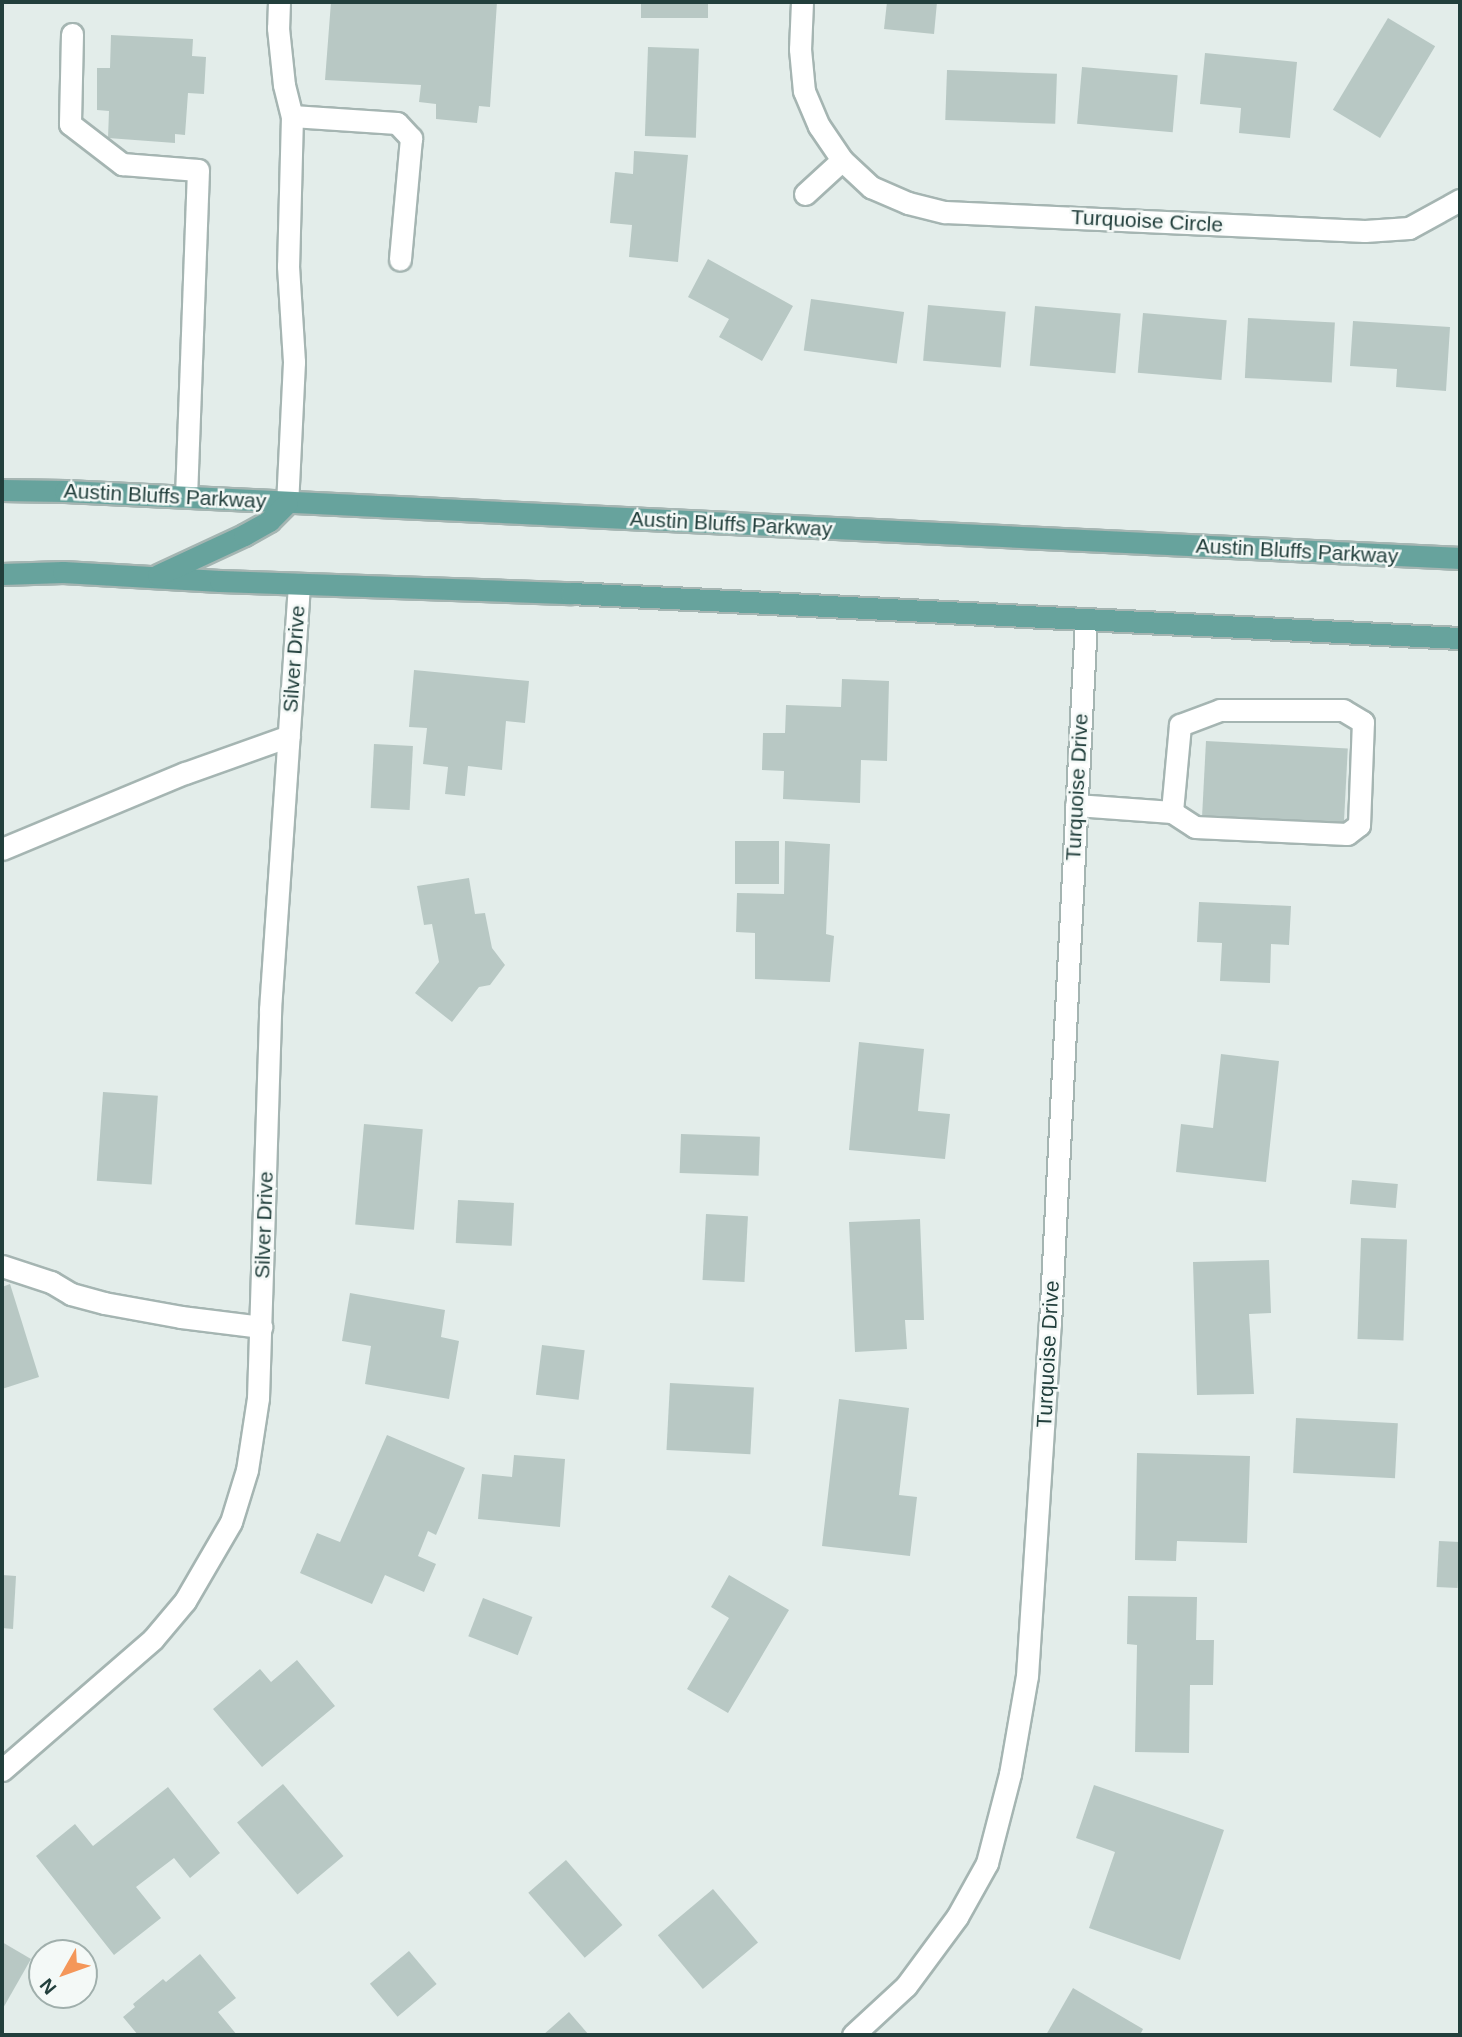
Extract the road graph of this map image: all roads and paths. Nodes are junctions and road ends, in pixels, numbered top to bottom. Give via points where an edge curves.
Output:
1 (279, 2) edge
2 (802, 2) edge
3 (72, 34) dead end
4 (292, 116) junction
5 (842, 160) junction
6 (805, 194) dead end
7 (1460, 200) edge
8 (400, 260) dead end
9 (2, 490) edge
10 (186, 496) junction
11 (288, 503) junction
12 (1460, 558) edge
13 (2, 573) edge
14 (153, 578) junction
15 (299, 584) junction
16 (1086, 620) junction
17 (1460, 638) edge
18 (289, 736) junction
19 (1076, 805) junction
20 (1172, 812) junction
21 (2, 849) edge
22 (2, 1266) edge
23 (261, 1327) junction
24 (2, 1770) edge
25 (853, 2035) edge

1 - 4 street via 284,85
2 - 5 street, Turquoise Circle via 804,91 819,126
3 - 10 street via 70,124 122,164 198,170
4 - 8 street via 397,123 411,138
4 - 11 street via 288,266 294,362
5 - 6 street
5 - 7 street, Turquoise Circle via 872,187 945,212 1365,231 1409,228
9 - 10 main road, Austin Bluffs Parkway
10 - 11 main road, Austin Bluffs Parkway
11 - 12 main road, Austin Bluffs Parkway
11 - 14 main road via 244,535
13 - 14 main road
14 - 15 main road
15 - 16 main road
15 - 18 street, Silver Drive
16 - 17 main road
16 - 19 street, Turquoise Drive
18 - 21 street via 185,773
18 - 23 street, Silver Drive via 270,1010
19 - 20 street
19 - 25 street, Turquoise Drive via 1027,1676 1010,1774 987,1863 957,1917 906,1986
20 - 20 street via 1195,827 1347,834 1359,825 1363,722 1343,710 1220,710 1180,725
22 - 23 street via 104,1303
23 - 24 street, Silver Drive via 258,1398 247,1470 231,1522 207,1566 153,1639

